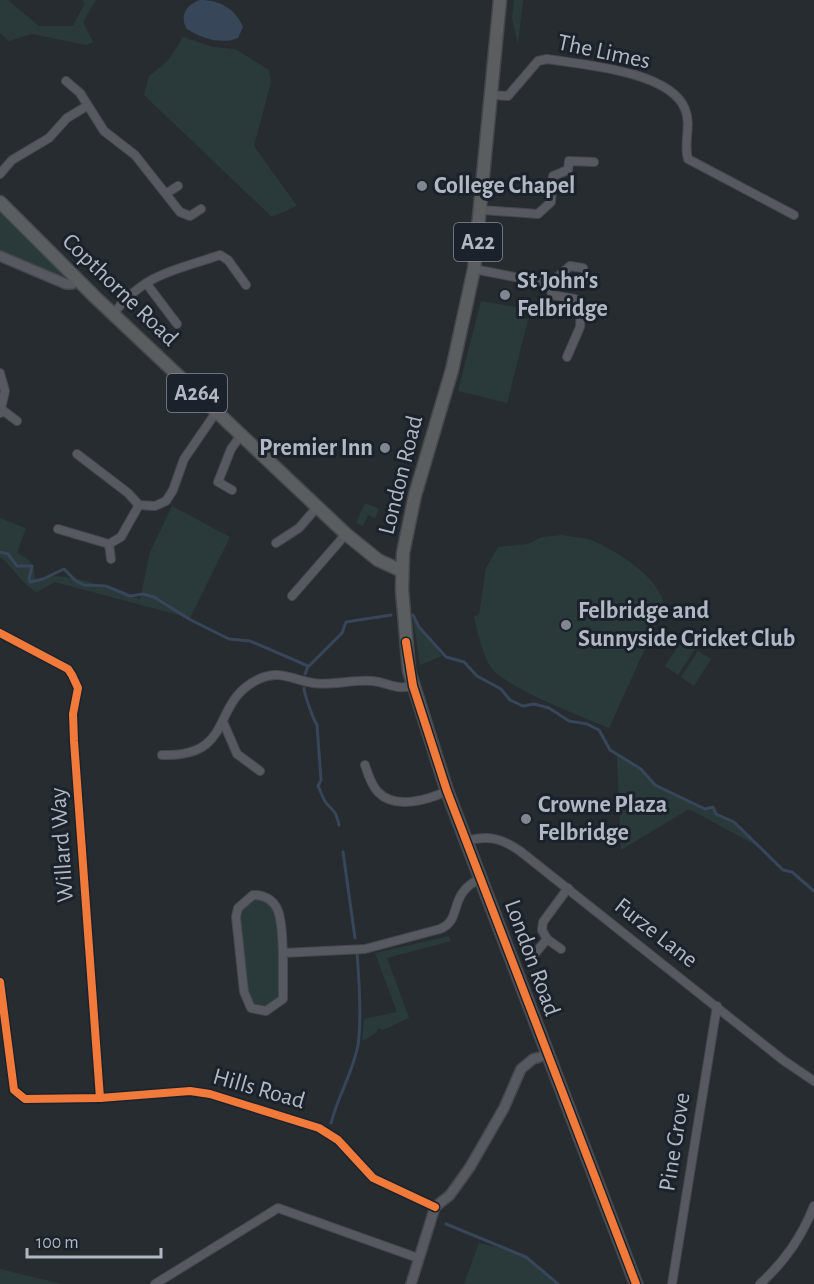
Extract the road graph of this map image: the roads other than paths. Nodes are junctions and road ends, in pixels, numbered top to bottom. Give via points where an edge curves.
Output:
1 (500, 0) edge
2 (66, 81) dead end
3 (493, 94) junction
4 (87, 106) junction
5 (594, 162) dead end
6 (0, 174) edge
7 (178, 186) dead end
8 (167, 193) junction
9 (0, 202) edge
10 (201, 209) dead end
11 (482, 210) junction
12 (794, 215) dead end
13 (0, 256) edge
14 (583, 268) dead end
15 (474, 269) junction
16 (77, 279) junction
17 (146, 283) junction
18 (550, 284) junction
19 (246, 285) dead end
20 (113, 314) junction
21 (177, 324) dead end
22 (567, 357) dead end
23 (0, 373) edge
24 (1, 411) edge
25 (217, 411) junction
26 (17, 421) dead end
27 (242, 435) junction
28 (77, 454) dead end
29 (232, 490) dead end
30 (139, 505) junction
31 (318, 506) junction
32 (58, 529) dead end
33 (346, 534) junction
34 (276, 543) dead end
35 (109, 544) junction
36 (111, 559) dead end
37 (402, 571) junction
38 (292, 596) dead end
39 (0, 633) edge
40 (412, 686) junction
41 (224, 724) junction
42 (162, 755) dead end
43 (365, 765) dead end
44 (260, 771) dead end
45 (447, 791) junction
46 (466, 841) junction
47 (481, 878) junction
48 (568, 888) junction
49 (547, 939) junction
50 (561, 949) dead end
51 (283, 953) junction
52 (533, 956) dead end
53 (0, 982) edge
54 (717, 1006) junction
55 (547, 1055) junction
56 (814, 1081) edge
57 (100, 1098) junction
58 (814, 1206) edge
59 (435, 1207) junction
60 (418, 1258) junction
61 (155, 1284) edge
62 (411, 1284) edge
63 (636, 1284) edge
64 (672, 1284) edge
65 (760, 1284) edge

1 - 3 highway, London Road / A22
2 - 4 street via 80,93
3 - 11 highway, London Road / A22
3 - 12 street, The Limes via 508,96 538,61 547,58 627,73 665,86 678,95 690,123 688,159
4 - 6 street via 67,118 49,138 12,160
4 - 8 street via 104,131 135,155
5 - 11 street via 569,161 568,170 553,176 551,202 538,214
7 - 8 street
8 - 10 street via 184,215
9 - 16 highway, Copthorne Road / A264
11 - 15 highway, London Road / A22
13 - 16 street via 66,284
14 - 18 street via 570,266
15 - 18 street
15 - 37 highway, London Road / A22 via 452,370 411,511
16 - 20 highway, Copthorne Road / A264
17 - 19 street via 178,267 220,255
17 - 20 street via 129,293
17 - 21 street
18 - 22 street via 552,294 575,299 581,305 580,327
20 - 25 highway, Copthorne Road / A264
23 - 24 street via 5,390
24 - 26 street
25 - 27 highway, Copthorne Road / A264
25 - 30 street via 184,459 166,501 155,506
27 - 29 street via 231,449 218,482
27 - 31 highway, Copthorne Road / A264
28 - 30 street
30 - 35 street via 121,537
31 - 33 highway, Copthorne Road / A264
31 - 34 street via 299,528
32 - 35 street
33 - 37 highway, Copthorne Road / A264 via 378,560
33 - 38 street
35 - 36 street
37 - 40 highway, London Road / A22
39 - 57 street, Willard Way via 68,669 78,688 73,714 74,741
40 - 41 street via 397,689 357,680 314,684 281,674 260,678 238,692
40 - 45 highway, London Road / A22
41 - 42 street via 203,748
41 - 44 street via 237,754
43 - 45 street via 377,792 386,798 417,801
45 - 46 highway, London Road / A22
46 - 47 highway, London Road / A22
46 - 48 street, Furze Lane via 485,836 503,839
47 - 51 street via 469,884 458,897 453,920 440,929 365,949
47 - 55 highway, London Road / A22
48 - 49 street via 543,922
48 - 54 street, Furze Lane
49 - 50 street
49 - 52 street
51 - 51 street via 283,999 266,1011 251,1008 244,992 236,917 238,908 253,895 273,900 278,909
53 - 57 street, Hills Road via 14,1090 25,1099
54 - 56 street, Furze Lane
54 - 64 street, Pine Grove
55 - 59 street via 533,1059 521,1069 470,1167 450,1195
55 - 63 highway, London Road / A22
57 - 59 street, Hills Road via 195,1091 307,1123 338,1140 374,1178
58 - 65 street via 789,1254
59 - 60 street
60 - 61 street via 278,1208
60 - 62 street

